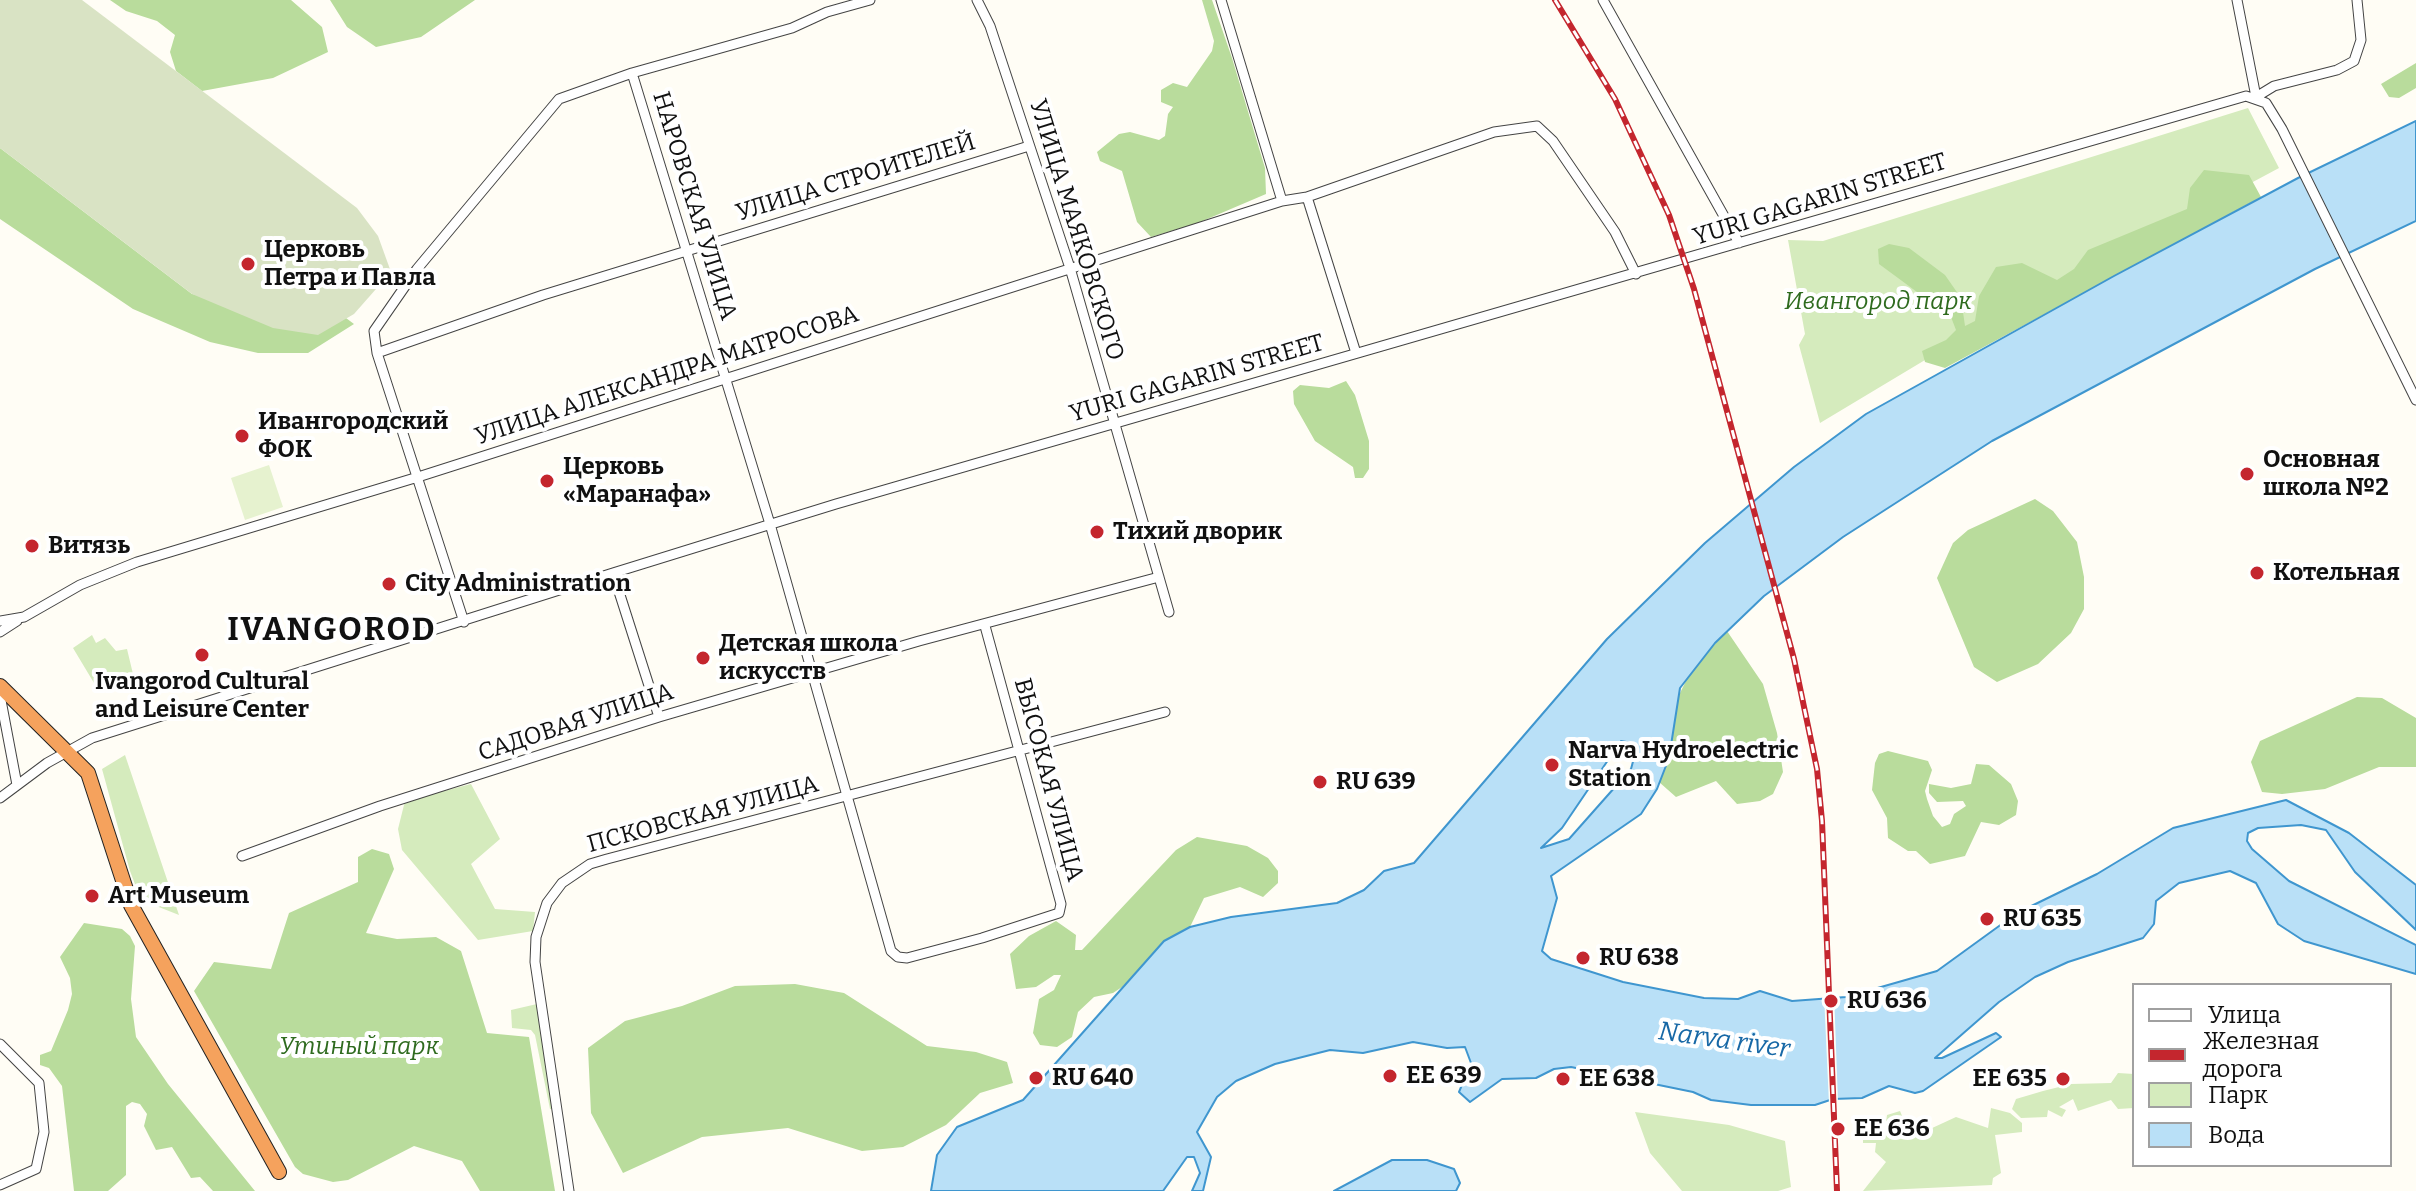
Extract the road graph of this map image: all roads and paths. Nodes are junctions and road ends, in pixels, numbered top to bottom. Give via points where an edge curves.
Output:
1 (870, 0) edge
2 (977, 0) edge
3 (1221, 0) edge
4 (1603, 0) edge
5 (2237, 0) edge
6 (2357, 0) edge
7 (632, 73) junction
8 (2256, 97) junction
9 (1029, 146) junction
10 (1307, 197) junction
11 (1282, 201) junction
12 (1739, 243) junction
13 (688, 252) junction
14 (1070, 268) junction
15 (1636, 274) junction
16 (377, 353) junction
17 (1356, 353) junction
18 (726, 376) junction
19 (2416, 400) edge
20 (1114, 424) junction
21 (418, 477) junction
22 (770, 524) junction
23 (613, 573) junction
24 (1159, 577) junction
25 (1169, 612) dead end
26 (24, 617) junction
27 (0, 621) edge
28 (464, 622) junction
29 (985, 626) junction
30 (0, 632) edge
31 (810, 672) junction
32 (0, 686) edge
33 (0, 695) edge
34 (1165, 712) dead end
35 (659, 717) junction
36 (68, 750) junction
37 (1019, 753) junction
38 (17, 785) junction
39 (0, 798) edge
40 (845, 798) junction
41 (242, 856) dead end
42 (891, 951) joint
43 (0, 1044) edge
44 (279, 1172) dead end
45 (0, 1185) edge
46 (569, 1191) edge

1 - 7 street
2 - 9 street, УЛИЦА МАЯКОВСКОГО
3 - 11 street
4 - 12 street
5 - 8 street
6 - 8 street, YURI GAGARIN STREET via 2361,40 2354,61 2274,86
7 - 13 street, НАРОВСКАЯ УЛИЦА
7 - 16 street via 559,99 417,269 374,331
8 - 12 street, YURI GAGARIN STREET via 2236,98
8 - 19 street via 2272,111
9 - 13 street, УЛИЦА СТРОИТЕЛЕЙ
9 - 14 street, УЛИЦА МАЯКОВСКОГО
10 - 11 street, УЛИЦА АЛЕКСАНДРА МАТРОСОВА
10 - 15 street, УЛИЦА АЛЕКСАНДРА МАТРОСОВА via 1494,132 1537,126 1596,202
10 - 17 street
11 - 14 street, УЛИЦА АЛЕКСАНДРА МАТРОСОВА
12 - 15 street, YURI GAGARIN STREET
13 - 16 street, УЛИЦА СТРОИТЕЛЕЙ
13 - 18 street, НАРОВСКАЯ УЛИЦА
14 - 18 street, УЛИЦА АЛЕКСАНДРА МАТРОСОВА
14 - 20 street, УЛИЦА МАЯКОВСКОГО
15 - 17 street, YURI GAGARIN STREET
16 - 21 street
17 - 20 street, YURI GAGARIN STREET
18 - 21 street, УЛИЦА АЛЕКСАНДРА МАТРОСОВА
18 - 22 street, НАРОВСКАЯ УЛИЦА
20 - 22 street, YURI GAGARIN STREET
20 - 24 street, УЛИЦА МАЯКОВСКОГО
21 - 26 street, УЛИЦА АЛЕКСАНДРА МАТРОСОВА via 113,570
21 - 28 street
22 - 23 street, YURI GAGARIN STREET
22 - 31 street, НАРОВСКАЯ УЛИЦА
23 - 28 street, YURI GAGARIN STREET
23 - 35 street
24 - 25 street, УЛИЦА МАЯКОВСКОГО
24 - 29 street, САДОВАЯ УЛИЦА
26 - 27 street, УЛИЦА АЛЕКСАНДРА МАТРОСОВА
26 - 30 street
28 - 36 street, YURI GAGARIN STREET via 127,725
29 - 31 street, САДОВАЯ УЛИЦА
29 - 37 street, ВЫСОКАЯ УЛИЦА
31 - 35 street, САДОВАЯ УЛИЦА
31 - 40 street, НАРОВСКАЯ УЛИЦА
32 - 36 highway
33 - 38 street
34 - 37 street, ПСКОВСКАЯ УЛИЦА
35 - 41 street, САДОВАЯ УЛИЦА
36 - 38 street, YURI GAGARIN STREET
36 - 44 highway via 92,781 131,905
37 - 40 street, ПСКОВСКАЯ УЛИЦА
37 - 42 street, ВЫСОКАЯ УЛИЦА via 1061,904 1059,913 907,958
38 - 39 street, YURI GAGARIN STREET
40 - 42 street, НАРОВСКАЯ УЛИЦА
40 - 46 street, ПСКОВСКАЯ УЛИЦА via 590,864 550,897 536,937 535,962
43 - 45 street via 39,1083 44,1132 36,1169

